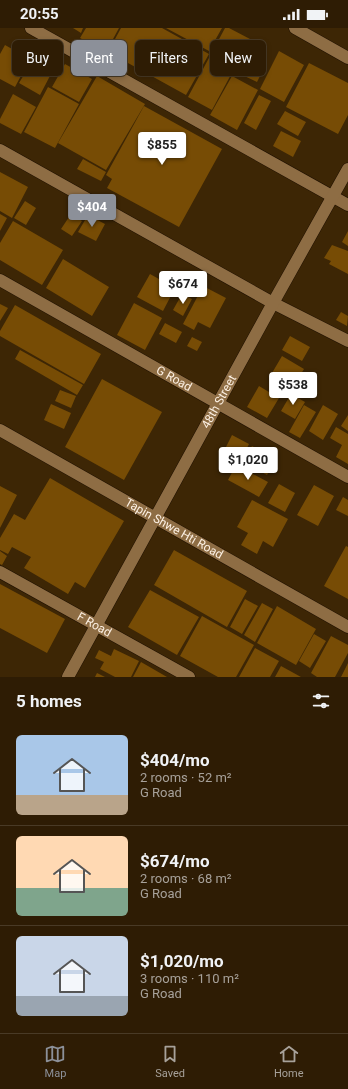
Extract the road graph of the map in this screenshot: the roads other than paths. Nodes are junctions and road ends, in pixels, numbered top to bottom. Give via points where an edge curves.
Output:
1 (31, 28) edge
2 (295, 28) edge
3 (348, 58) edge
4 (0, 150) edge
5 (348, 169) edge
6 (332, 196) junction
7 (348, 205) edge
8 (0, 280) edge
9 (273, 303) junction
10 (348, 341) edge
11 (219, 404) junction
12 (0, 430) edge
13 (348, 477) edge
14 (156, 517) junction
15 (0, 572) edge
16 (96, 626) junction
17 (348, 627) edge
18 (68, 677) edge
19 (189, 677) edge

1 - 6 street
2 - 3 street
4 - 9 street
5 - 6 street, 48th Street
6 - 7 street
6 - 9 street, 48th Street
8 - 11 street, G Road
9 - 10 street
9 - 11 street, 48th Street
11 - 13 street, G Road
11 - 14 street, 48th Street
12 - 14 street, Tapin Shwe Hti Road
14 - 16 street, 48th Street
14 - 17 street, Tapin Shwe Hti Road
15 - 16 street, F Road
16 - 18 street, 48th Street
16 - 19 street, F Road

